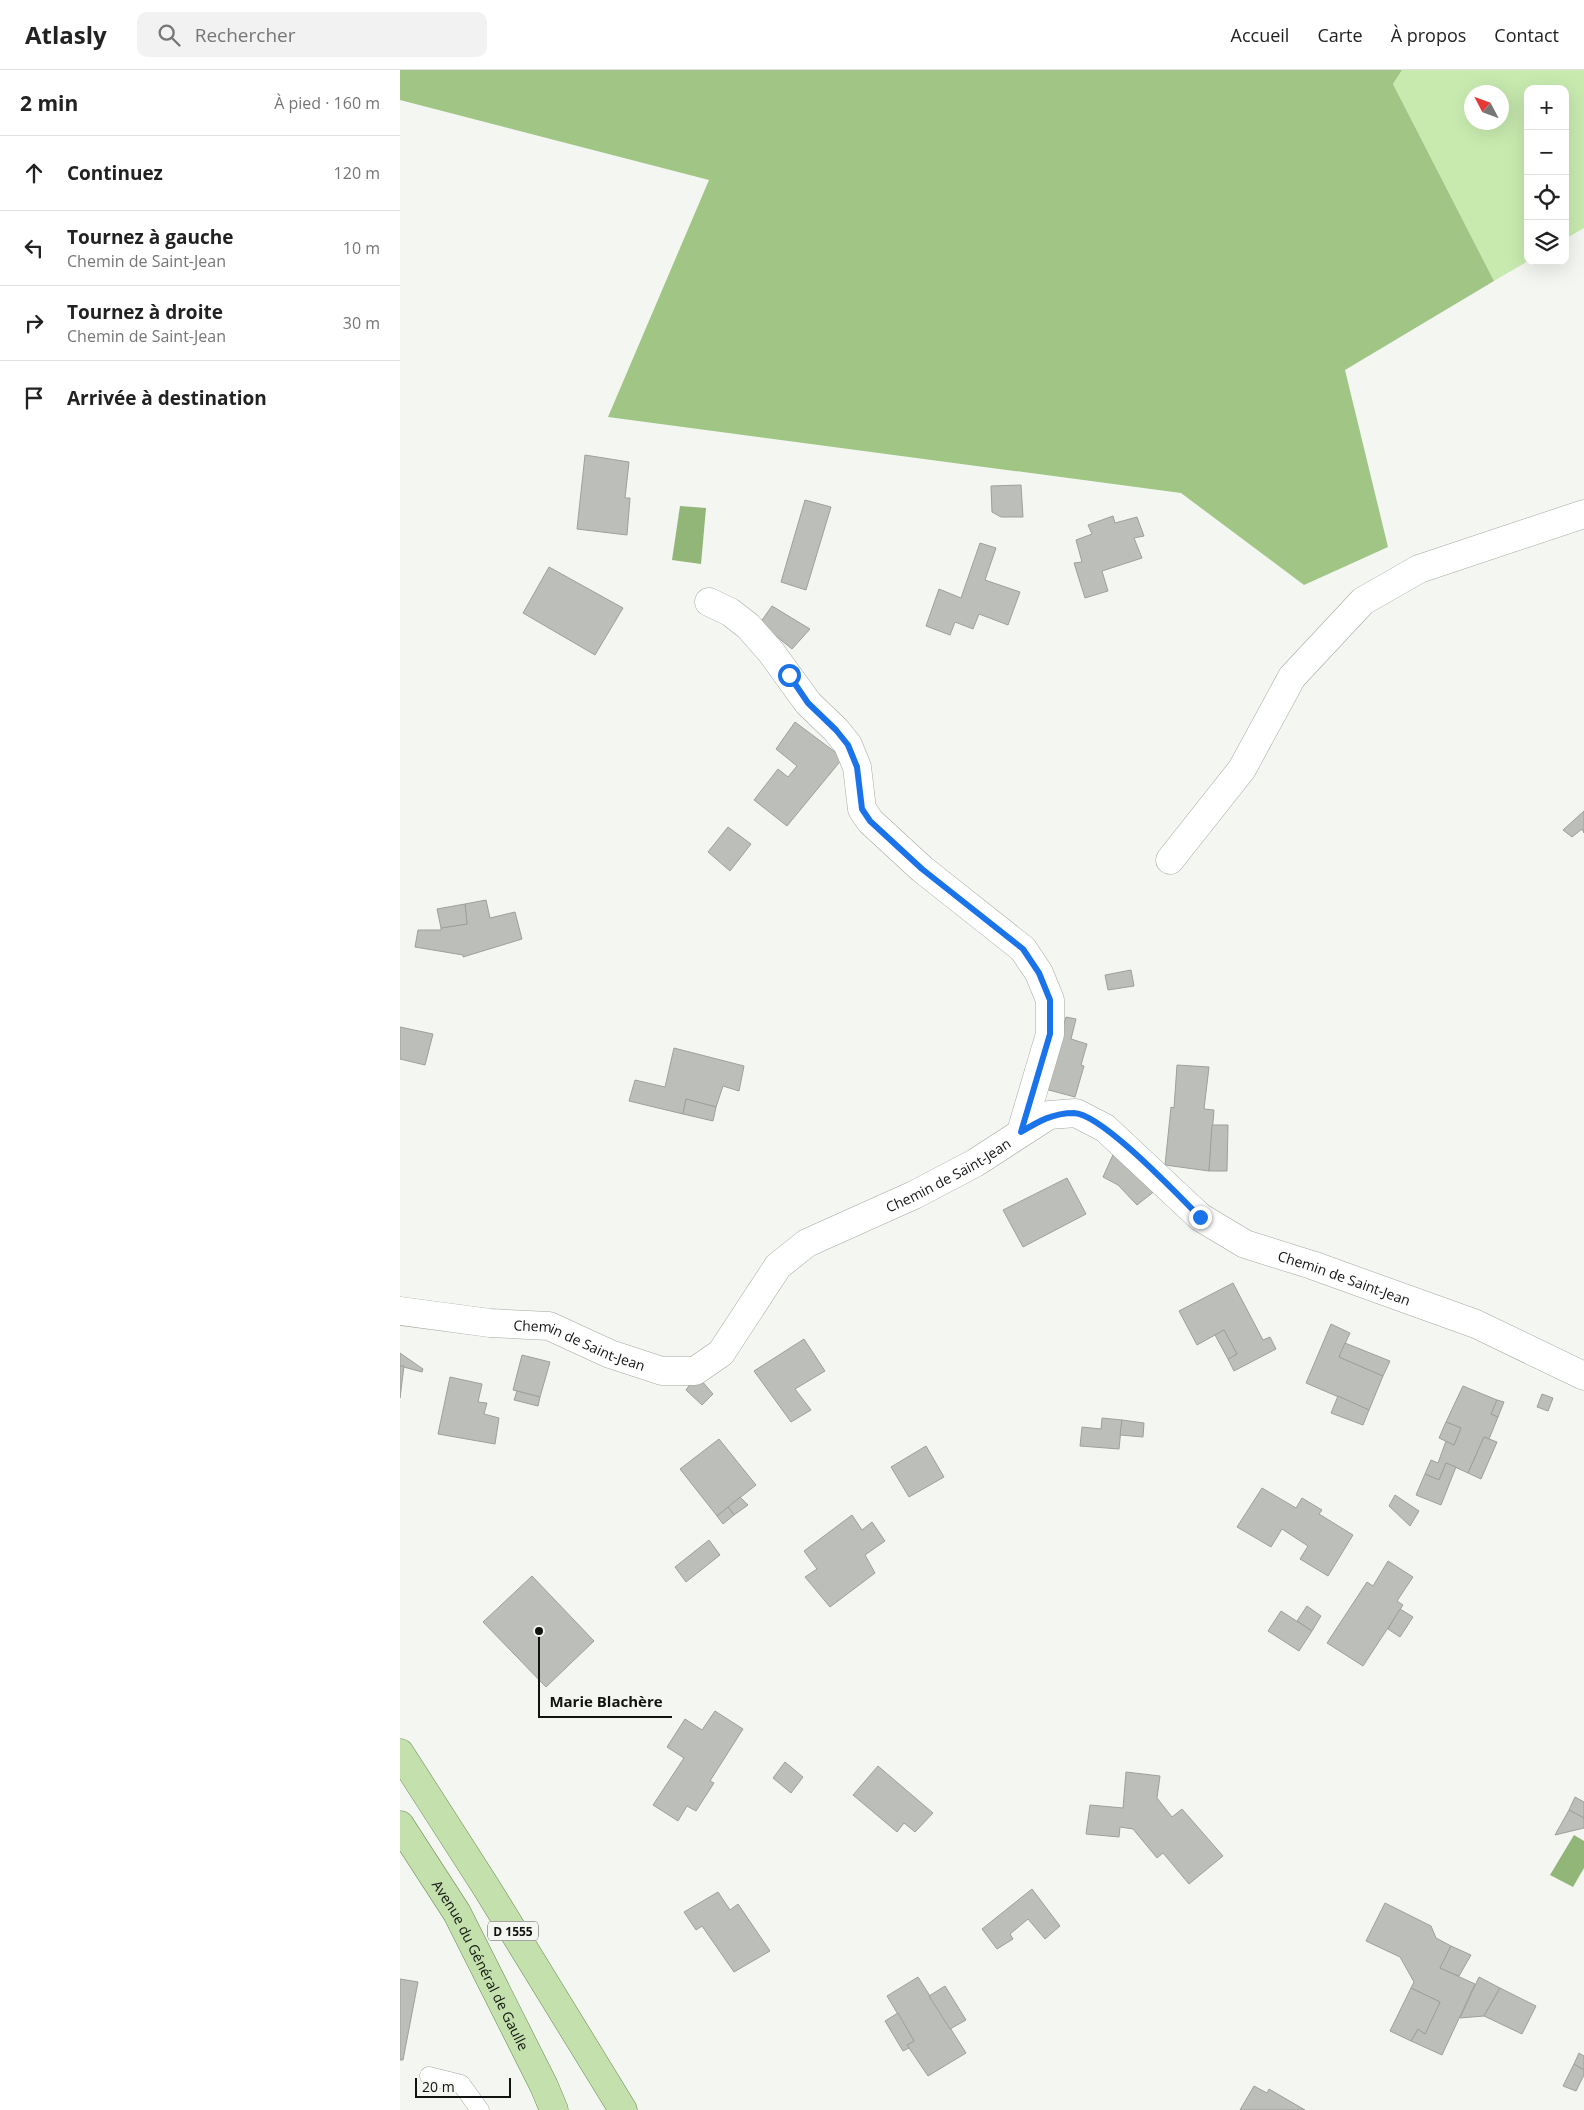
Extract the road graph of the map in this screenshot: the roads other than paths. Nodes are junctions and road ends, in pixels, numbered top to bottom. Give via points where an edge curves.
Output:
1 (1584, 514) edge
2 (710, 602) dead end
3 (1170, 860) dead end
4 (1021, 1132) junction
5 (400, 1311) edge
6 (1584, 1376) edge
7 (400, 1753) edge
8 (400, 1825) edge
9 (429, 2076) dead end
10 (480, 2110) edge
11 (554, 2110) edge
12 (623, 2110) edge

1 - 3 street via 1419,569 1363,600 1292,677 1242,769
2 - 4 street via 748,626 808,703 848,745 857,767 862,809 870,821 922,869 1023,949 1039,973 1050,1000 1050,1034
4 - 5 street, Chemin de Saint-Jean via 975,1163 914,1195 807,1243 778,1266 722,1353 695,1371 662,1371 610,1354 549,1326 490,1323
4 - 6 street, Chemin de Saint-Jean via 1049,1115 1076,1113 1105,1128 1200,1217 1245,1244 1476,1324
7 - 12 main road, D 1555
8 - 11 main road, Avenue du Général de Gaulle / D 1555 via 457,1913
9 - 10 lane via 462,2084

